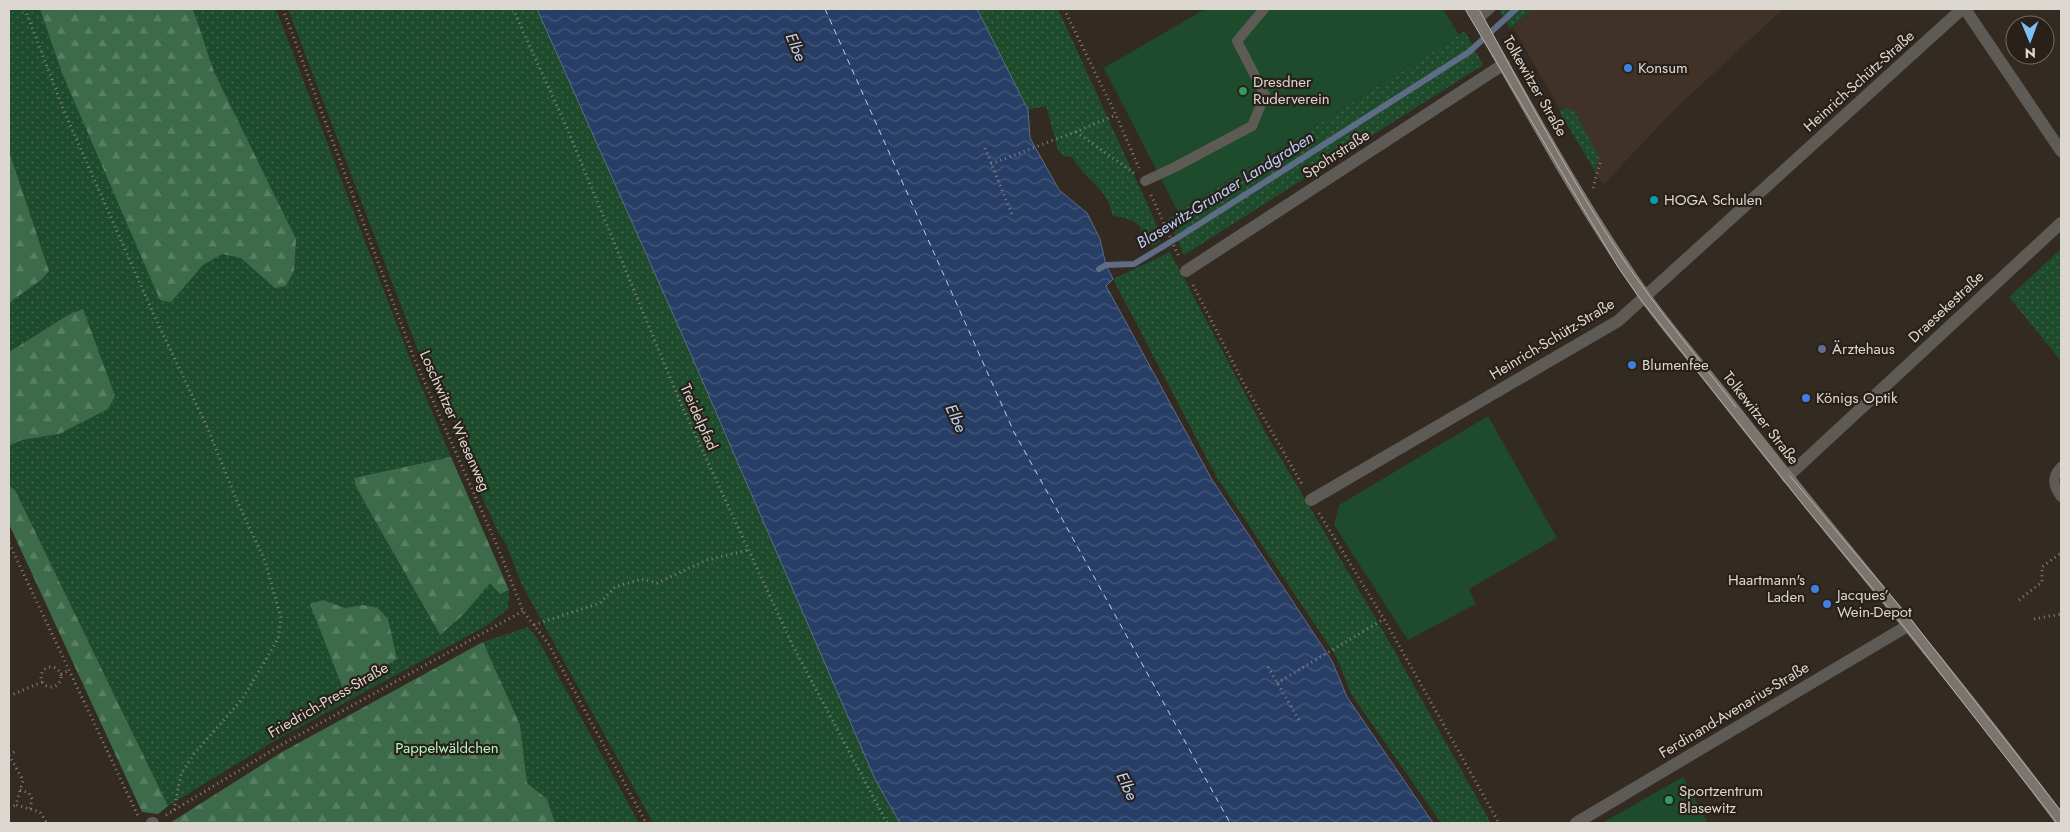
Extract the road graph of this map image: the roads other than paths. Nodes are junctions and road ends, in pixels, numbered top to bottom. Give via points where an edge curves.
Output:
1 (1264, 9) edge
2 (1490, 9) edge
3 (1964, 9) edge
4 (1476, 16) edge
5 (1502, 60) junction
6 (2061, 151) edge
7 (1145, 181) road end
8 (2061, 223) edge
9 (1186, 271) road end
10 (1645, 297) junction
11 (2061, 467) edge
12 (1787, 477) junction
13 (2061, 497) edge
14 (1311, 500) road end
15 (1909, 625) junction
16 (2061, 821) edge
17 (1576, 823) edge

1 - 7 lane via 1237,41 1265,94 1252,126
2 - 4 lane
3 - 6 street
3 - 10 street, Heinrich-Schütz-Straße
4 - 5 main road, Tolkewitzer Straße
5 - 9 street, Spohrstraße
5 - 10 main road, Tolkewitzer Straße via 1588,208
8 - 12 street, Draesekestraße
10 - 12 main road, Tolkewitzer Straße
10 - 14 street, Heinrich-Schütz-Straße via 1618,321
11 - 13 lane via 2054,482
12 - 15 main road, Tolkewitzer Straße
15 - 16 main road, Tolkewitzer Straße
15 - 17 street, Ferdinand-Avenarius-Straße

